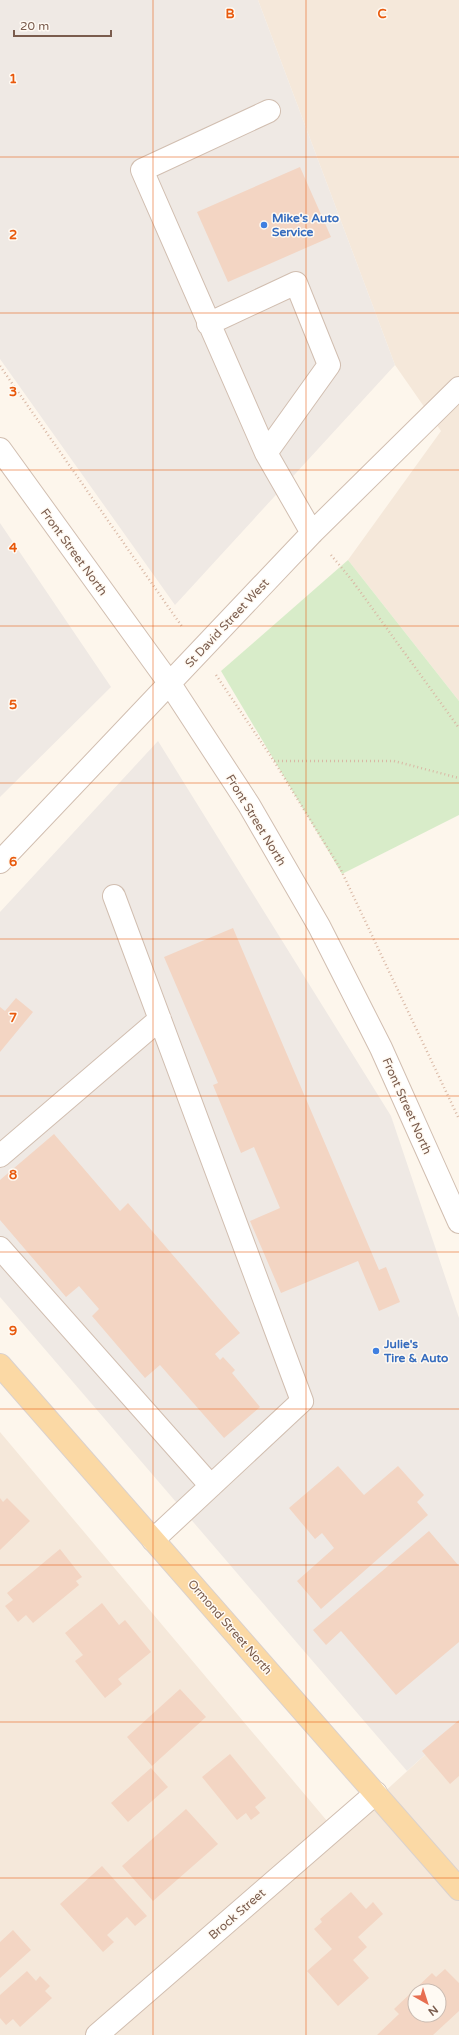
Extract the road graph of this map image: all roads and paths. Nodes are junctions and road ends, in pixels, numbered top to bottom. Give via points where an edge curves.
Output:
1 (269, 111) dead end
2 (208, 324) junction
3 (0, 366) edge
4 (459, 388) edge
5 (0, 449) edge
6 (266, 453) junction
7 (312, 533) junction
8 (200, 652) junction
9 (170, 684) junction
10 (459, 728) edge
11 (274, 761) junction
12 (459, 778) edge
13 (0, 862) edge
14 (114, 896) dead end
15 (160, 1019) junction
16 (459, 1119) edge
17 (0, 1156) edge
18 (459, 1222) edge
19 (0, 1248) edge
20 (0, 1365) edge
21 (211, 1486) junction
22 (153, 1540) junction
23 (376, 1793) junction
24 (459, 1890) edge
25 (97, 2035) edge

1 - 2 street via 142,170
2 - 6 street
2 - 6 street via 296,283 329,365
3 - 8 path
4 - 7 street, St David Street West
5 - 9 street, Front Street North
6 - 7 street
7 - 8 street, St David Street West
7 - 10 path via 351,579
8 - 9 street, St David Street West
8 - 11 path
9 - 13 street, St David Street West
9 - 18 street, Front Street North via 249,805 319,926 381,1048
11 - 12 path via 394,761
11 - 16 path via 340,868
14 - 15 street
15 - 17 street
15 - 21 street via 302,1401
19 - 21 street
20 - 22 main road, Ormond Street North
21 - 22 street
22 - 23 main road, Ormond Street North
23 - 24 main road, Ormond Street North
23 - 25 street, Brock Street

